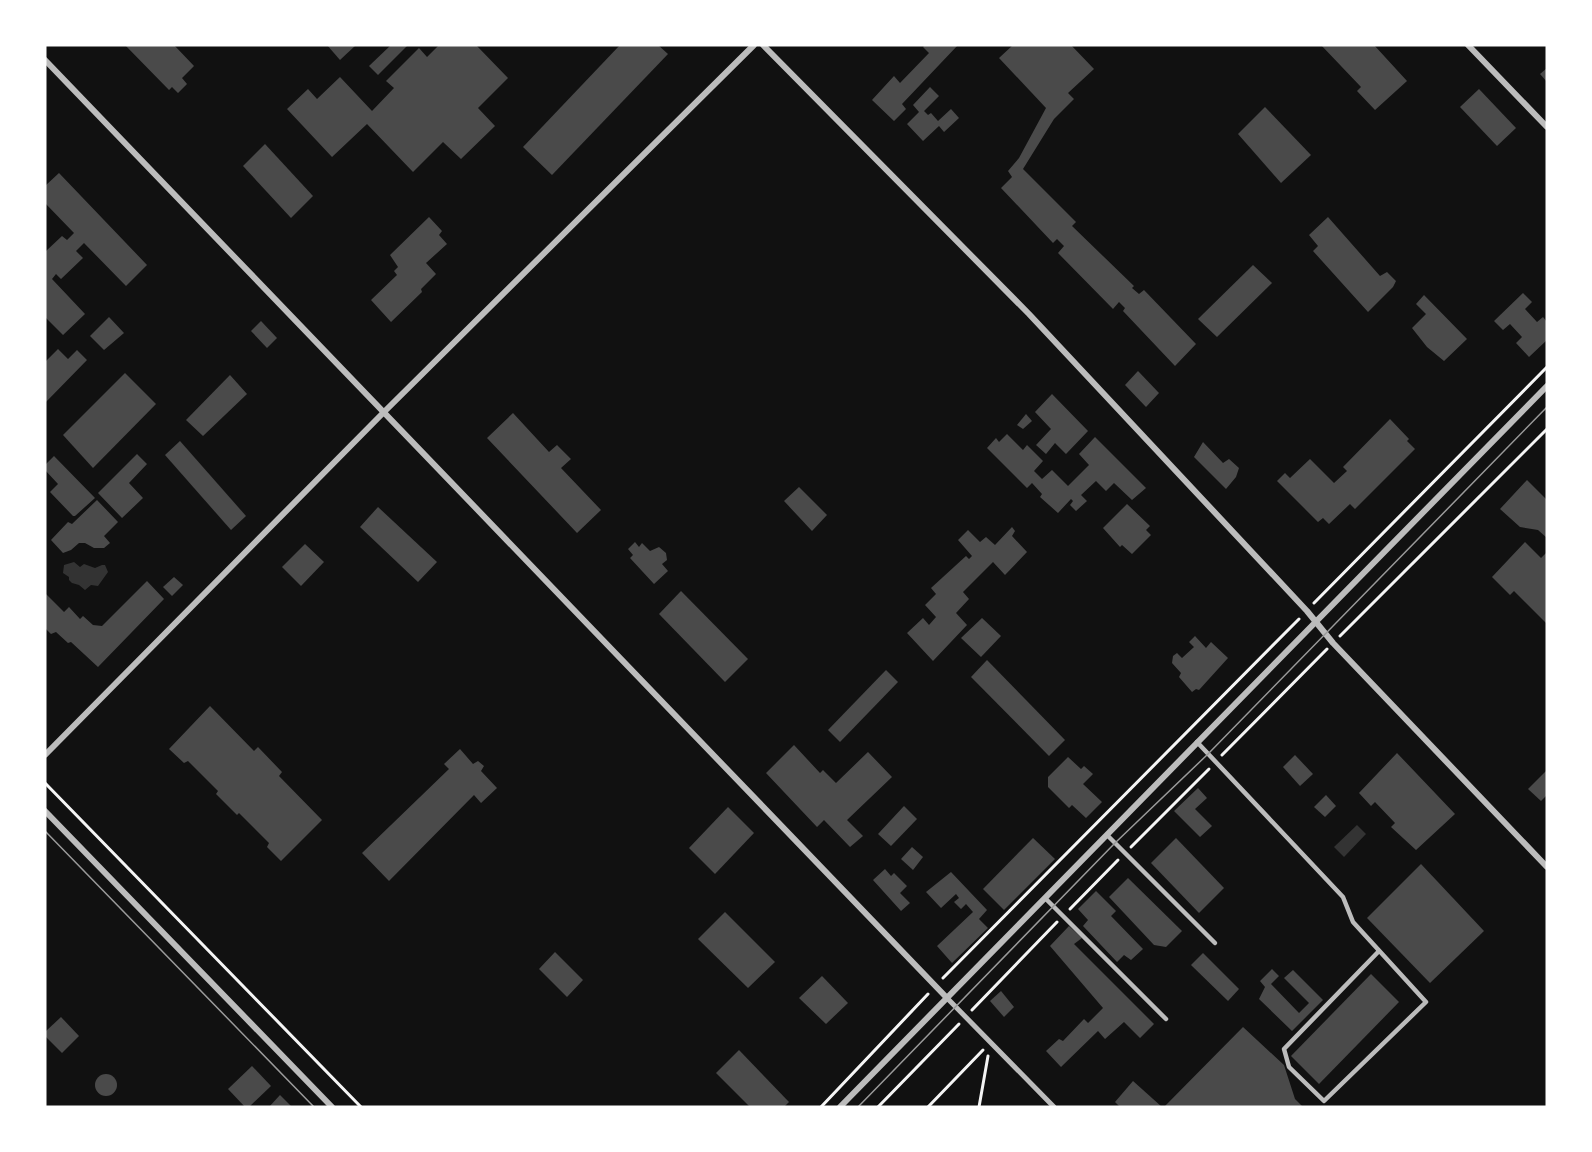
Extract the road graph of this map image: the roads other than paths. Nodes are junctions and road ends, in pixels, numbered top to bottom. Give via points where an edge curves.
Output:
1 (754, 45) edge
2 (763, 45) edge
3 (1468, 45) edge
4 (45, 60) edge
5 (1547, 127) edge
6 (1547, 386) edge
7 (383, 413) junction
8 (1317, 622) junction
9 (1197, 742) junction
10 (45, 755) edge
11 (45, 811) edge
12 (1108, 836) junction
13 (1547, 867) edge
14 (1046, 899) junction
15 (1215, 943) dead end
16 (1379, 951) junction
17 (947, 998) junction
18 (1166, 1019) dead end
19 (332, 1107) edge
20 (840, 1107) edge
21 (1054, 1107) edge

1 - 7 street
2 - 8 street via 1029,314
3 - 5 street
4 - 7 street
6 - 8 street
7 - 10 street
7 - 17 street
8 - 9 street
8 - 13 street
9 - 12 street
9 - 16 lane via 1343,897 1353,922
11 - 19 street
12 - 14 street
12 - 15 lane
14 - 17 street
14 - 18 lane
16 - 16 lane via 1284,1049 1289,1067 1324,1101 1426,1002
17 - 20 street
17 - 21 street

